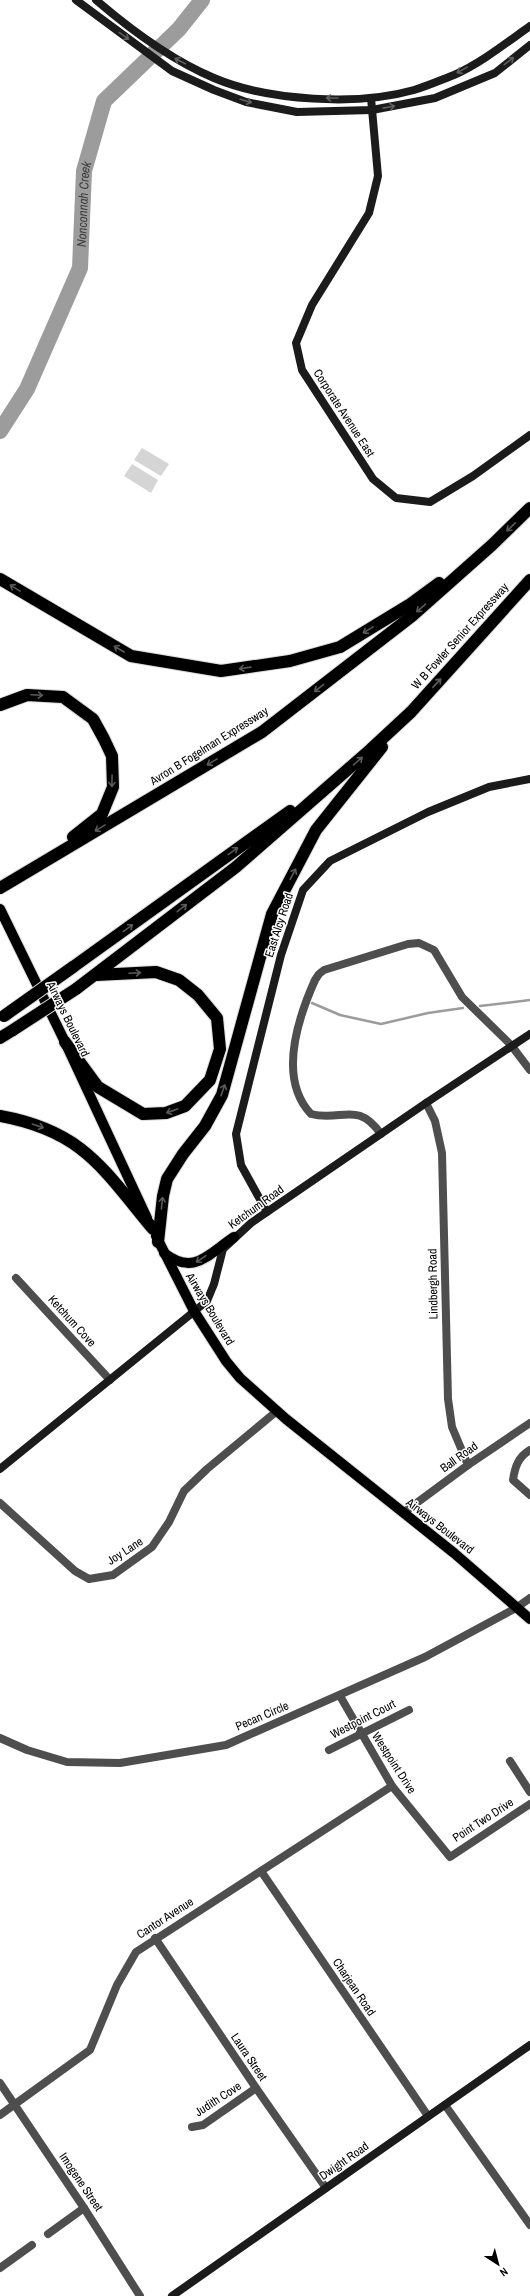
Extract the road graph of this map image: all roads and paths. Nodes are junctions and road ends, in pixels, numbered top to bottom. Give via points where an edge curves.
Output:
1 (76, 0) edge
2 (98, 2) edge
3 (530, 26) edge
4 (530, 45) edge
5 (371, 98) junction
6 (372, 110) junction
7 (530, 435) edge
8 (530, 508) edge
9 (492, 545) junction
10 (0, 579) edge
11 (530, 580) edge
12 (0, 705) edge
13 (410, 712) junction
14 (530, 779) edge
15 (328, 786) junction
16 (44, 862) junction
17 (0, 888) edge
18 (0, 909) edge
19 (96, 975) junction
20 (2, 1017) edge
21 (530, 1034) edge
22 (0, 1038) edge
23 (65, 1042) junction
24 (511, 1045) junction
25 (530, 1070) edge
26 (426, 1103) junction
27 (0, 1116) edge
28 (381, 1134) junction
29 (267, 1212) junction
30 (153, 1229) junction
31 (234, 1237) junction
32 (160, 1246) junction
33 (16, 1278) dead end
34 (194, 1311) junction
35 (110, 1380) junction
36 (276, 1411) junction
37 (530, 1423) edge
38 (530, 1450) edge
39 (468, 1465) junction
40 (0, 1469) edge
41 (530, 1495) edge
42 (0, 1503) edge
43 (403, 1514) junction
44 (530, 1598) edge
45 (516, 1608) junction
46 (530, 1619) edge
47 (340, 1696) junction
48 (409, 1710) dead end
49 (360, 1733) junction
50 (0, 1738) edge
51 (329, 1750) dead end
52 (510, 1761) dead end
53 (392, 1786) junction
54 (530, 1792) edge
55 (530, 1804) edge
56 (450, 1856) joint
57 (261, 1871) junction
58 (155, 1938) junction
59 (530, 2046) edge
60 (0, 2083) edge
61 (256, 2088) junction
62 (445, 2105) junction
63 (15, 2106) junction
64 (0, 2115) edge
65 (428, 2116) junction
66 (192, 2127) dead end
67 (326, 2188) junction
68 (84, 2208) junction
69 (530, 2225) edge
70 (48, 2234) dead end
71 (32, 2245) dead end
72 (0, 2268) edge
73 (140, 2296) edge
74 (172, 2296) edge

1 -> 6 street via 172,71 246,102 297,112
5 -> 2 street via 309,98 271,94 215,78 168,54
3 -> 5 street via 490,55 455,74 414,90
6 -> 4 street via 435,98 495,73
5 - 6 street, Corporate Avenue East
6 - 7 street, Corporate Avenue East via 378,176 369,213 312,305 296,343 302,370 373,479 396,498 430,502 473,476
8 -> 9 highway
9 -> 10 highway via 409,605 340,647 290,661 221,671 131,656
9 -> 16 highway, Avron B Fogelman Expressway via 412,616 262,732
13 -> 11 highway, W B Fowler Senior Expressway
12 -> 16 highway via 26,695 63,697 93,719 112,756 113,787 102,814
15 -> 13 highway
32 -> 13 highway via 163,1196 168,1179 183,1154 205,1126 222,1095 272,914 316,830
14 - 29 street, East Alcy Road via 489,787 428,812 330,861 303,890 281,955 236,1134 241,1165
19 -> 15 highway via 236,867
20 -> 15 highway, bridge via 272,822
16 - 17 highway, Avron B Fogelman Expressway
18 - 23 main road, Airways Boulevard
19 - 22 highway, bridge
19 -> 23 highway via 156,972 179,980 198,994 217,1018 220,1049 210,1080 185,1106 166,1113 143,1114 98,1087
21 - 24 street, Ketchum Road
23 - 30 main road, Airways Boulevard
24 - 25 street
24 - 26 street, Ketchum Road
24 - 28 street via 462,997 434,950 419,942 319,974 309,993 294,1047 293,1066 302,1101 307,1111 316,1116 348,1114 367,1118
26 - 28 street, Ketchum Road
26 - 39 street, Lindbergh Road via 435,1121 442,1153 448,1399 452,1427
27 -> 30 highway via 39,1126 67,1138 85,1151
28 - 29 street, Ketchum Road
29 - 31 street, Ketchum Road
30 - 32 main road, Airways Boulevard
31 -> 32 main road via 195,1263 183,1264
31 - 34 street, Ketchum Road via 224,1250 207,1301
32 - 34 main road, Airways Boulevard
33 - 35 street, Ketchum Cove
34 - 35 street, Ketchum Road
34 - 36 main road, Airways Boulevard via 235,1373
35 - 40 street, Ketchum Road
36 - 42 street, Joy Lane via 184,1491 170,1522 152,1548 113,1575 89,1579 75,1571
36 - 43 main road, Airways Boulevard
37 - 39 street, Ball Road
38 - 41 street via 522,1455 515,1467 513,1480
39 - 43 street, Ball Road
43 - 45 main road, Airways Boulevard via 454,1552
44 - 45 street, Pecan Circle
45 - 46 main road, Airways Boulevard
45 - 47 street, Pecan Circle via 425,1657
47 - 49 street, Westpoint Drive
47 - 50 street, Pecan Circle via 226,1745 120,1762 67,1762 27,1750
48 - 49 street, Westpoint Court
49 - 51 street, Westpoint Court
49 - 53 street, Westpoint Drive
52 - 54 street
53 - 56 street, Westpoint Drive
53 - 57 street, Cantor Avenue
55 - 56 street, Point Two Drive
57 - 58 street, Cantor Avenue
57 - 65 street, Charjean Road
58 - 61 street, Laura Street
58 - 63 street, Cantor Avenue via 136,1952 117,1986 90,2050
59 - 62 street, Dwight Road
60 - 63 street, Imogene Street
61 - 66 street, Judith Cove via 203,2125
61 - 67 street, Laura Street
62 - 65 street, Dwight Road
62 - 69 street
63 - 64 street, Cantor Avenue
63 - 68 street, Imogene Street
65 - 67 street, Dwight Road
67 - 74 street, Dwight Road
68 - 70 street
68 - 73 street, Imogene Street
71 - 72 street

